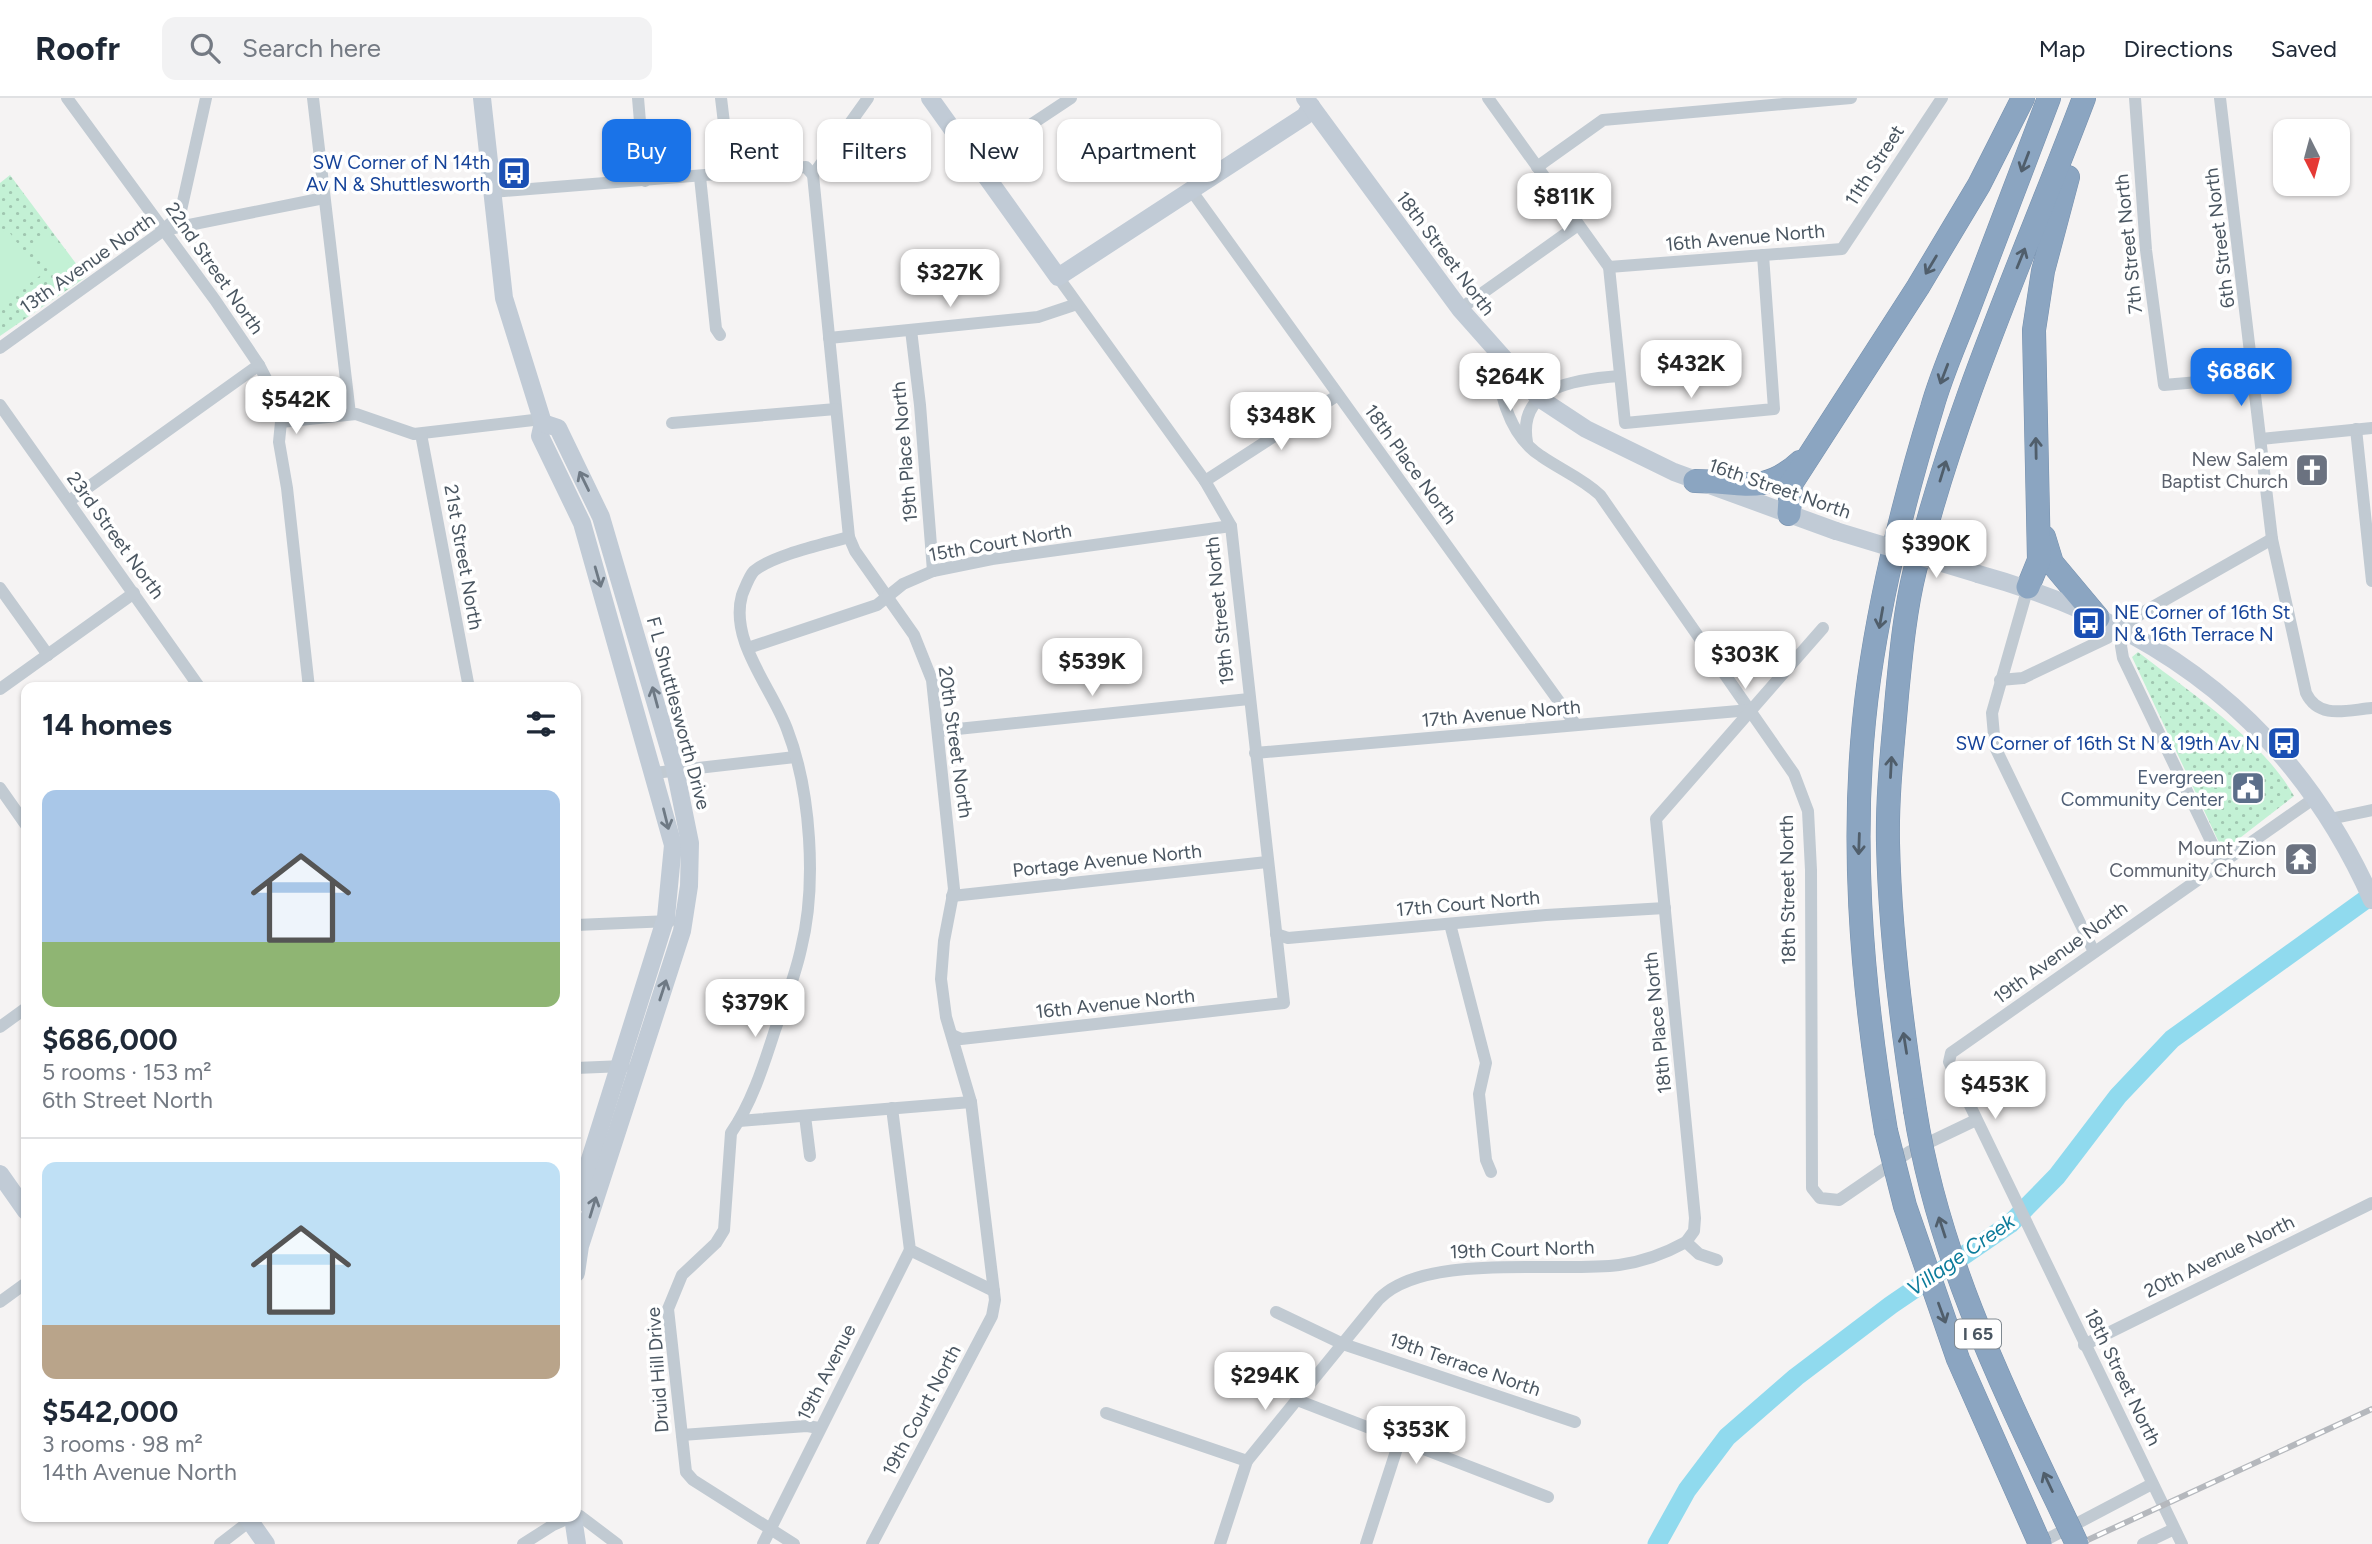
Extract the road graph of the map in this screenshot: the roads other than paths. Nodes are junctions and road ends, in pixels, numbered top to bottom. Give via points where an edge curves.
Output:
1 (67, 98) edge
2 (206, 98) edge
3 (313, 98) edge
4 (482, 98) edge
5 (638, 98) edge
6 (722, 98) edge
7 (867, 98) edge
8 (930, 98) edge
9 (1071, 98) edge
10 (1488, 98) edge
11 (1850, 98) edge
12 (2023, 98) edge
13 (2049, 98) edge
14 (2084, 98) edge
15 (2096, 98) edge
16 (2135, 98) edge
17 (2220, 98) edge
18 (1937, 100) edge
19 (1310, 101) edge
20 (1714, 104) edge
21 (640, 119) edge
22 (724, 119) edge
23 (945, 119) edge
24 (1039, 119) edge
25 (803, 167) edge
26 (1537, 167) junction
27 (813, 174) junction
28 (705, 176) edge
29 (700, 177) junction
30 (691, 178) edge
31 (631, 182) edge
32 (991, 182) edge
33 (1191, 190) junction
34 (492, 192) junction
35 (324, 198) junction
36 (1578, 225) junction
37 (164, 230) junction
38 (1842, 249) joint
39 (1763, 255) junction
40 (1609, 267) junction
41 (1058, 277) junction
42 (1077, 304) junction
43 (1460, 309) junction
44 (911, 330) junction
45 (720, 335) dead end
46 (829, 338) junction
47 (0, 348) edge
48 (1494, 349) junction
49 (259, 365) junction
50 (1620, 376) junction
51 (2255, 377) junction
52 (1338, 394) junction
53 (1539, 398) junction
54 (0, 405) edge
55 (836, 409) junction
56 (350, 414) junction
57 (543, 421) junction
58 (281, 422) junction
59 (672, 423) dead end
60 (2372, 428) edge
61 (2356, 429) junction
62 (421, 434) junction
63 (2261, 439) junction
64 (1527, 443) junction
65 (1807, 456) junction
66 (1206, 481) junction
67 (1695, 481) junction
68 (2038, 499) junction
69 (69, 501) junction
70 (1789, 514) junction
71 (1231, 526) junction
72 (849, 537) junction
73 (2272, 539) junction
74 (933, 571) junction
75 (2372, 581) edge
76 (2028, 587) junction
77 (0, 588) edge
78 (134, 593) junction
79 (889, 597) junction
80 (2098, 618) junction
81 (1823, 628) dead end
82 (2124, 629) junction
83 (748, 648) junction
84 (48, 655) junction
85 (2000, 680) junction
86 (196, 682) edge
87 (308, 682) edge
88 (468, 682) edge
89 (0, 689) edge
90 (1249, 699) junction
91 (2372, 708) edge
92 (1750, 710) junction
93 (1576, 725) junction
94 (938, 731) junction
95 (1255, 753) junction
96 (795, 757) junction
97 (675, 769) junction
98 (654, 773) junction
99 (0, 788) edge
100 (2316, 797) junction
101 (2372, 810) edge
102 (21, 818) edge
103 (2330, 819) junction
104 (1267, 862) junction
105 (2221, 862) junction
106 (952, 897) junction
107 (2372, 900) edge
108 (1665, 908) junction
109 (674, 921) junction
110 (581, 925) edge
111 (1450, 925) junction
112 (1276, 934) junction
113 (2094, 952) junction
114 (1284, 1003) joint
115 (21, 1012) edge
116 (0, 1027) edge
117 (952, 1035) junction
118 (1965, 1044) joint
119 (619, 1064) junction
120 (581, 1068) edge
121 (637, 1070) junction
122 (971, 1102) junction
123 (892, 1108) junction
124 (805, 1116) junction
125 (1976, 1120) junction
126 (739, 1121) junction
127 (810, 1156) dead end
128 (1491, 1172) dead end
129 (0, 1174) edge
130 (581, 1188) edge
131 (2372, 1203) edge
132 (21, 1204) edge
133 (581, 1242) edge
134 (1686, 1242) junction
135 (910, 1250) junction
136 (1717, 1260) dead end
137 (21, 1287) edge
138 (994, 1291) junction
139 (0, 1302) edge
140 (1276, 1312) dead end
141 (1343, 1343) junction
142 (2084, 1345) junction
143 (1297, 1400) junction
144 (1106, 1413) dead end
145 (1575, 1422) dead end
146 (819, 1428) junction
147 (682, 1436) junction
148 (1399, 1442) junction
149 (1247, 1461) junction
150 (2152, 1484) junction
151 (1548, 1497) dead end
152 (581, 1517) edge
153 (247, 1522) edge
154 (253, 1522) edge
155 (559, 1522) edge
156 (574, 1522) edge
157 (2174, 1529) junction
158 (769, 1531) junction
159 (220, 1544) edge
160 (266, 1544) edge
161 (523, 1544) edge
162 (577, 1544) edge
163 (617, 1544) edge
164 (763, 1544) edge
165 (794, 1544) edge
166 (872, 1544) edge
167 (1220, 1544) edge
168 (1366, 1544) edge
169 (2039, 1544) edge
170 (2077, 1544) edge
171 (2143, 1544) edge
172 (2182, 1544) edge

1 - 37 street, 22nd Street North
2 - 37 street via 180,215
3 - 35 street
4 - 34 main road, F L Shuttlesworth Drive
5 - 21 street
6 - 22 street
7 - 27 street
8 - 23 main road, 19th Street North
9 - 24 street
10 - 26 street
11 - 20 street
12 -> 65 highway via 1979,185 1918,287
13 -> 169 highway, I 65, bridge via 1932,406 1891,564 1869,679 1862,763 1860,921 1872,1051 1905,1206 1958,1359
170 -> 14 highway, I 65, bridge via 1978,1335 1922,1156 1897,992 1888,842 1901,655 1915,572 1942,473 1986,345
68 -> 15 highway via 2034,330 2062,196
16 - 51 street, 7th Street North via 2146,250 2164,385
17 - 51 street, 6th Street North
18 - 38 street, 11th Street
19 - 33 main road via 1304,116
19 - 43 main road, 18th Street North
20 - 26 street via 1603,120
25 - 27 street
26 - 36 street
27 - 46 street, 20th Street North
28 - 29 street
29 - 30 street
29 - 45 street
31 - 34 street
32 - 41 main road, 19th Street North
33 - 41 main road
33 - 52 street, 18th Place North
34 - 57 main road, F L Shuttlesworth Drive via 504,298
35 - 37 street, 13th Avenue North
35 - 56 street
36 - 40 street
36 - 43 street
37 - 47 street, 13th Avenue North
37 - 49 street, 22nd Street North
38 - 39 street, 16th Avenue North
39 - 40 street, 16th Avenue North
39 - 50 street via 1774,409 1625,423
40 - 50 street
41 - 42 street, 19th Street North
42 - 44 street via 1038,317
42 - 66 street, 19th Street North
43 - 48 main road, 18th Street North
44 - 46 street
44 - 74 street, 19th Place North
46 - 55 street, 20th Street North
48 - 53 main road, 16th Street North
48 - 64 street, 18th Street North via 1499,387 1515,429
49 - 58 street, 22nd Street North via 275,396
49 - 69 street
50 - 53 street via 1576,379
51 - 63 street, 6th Street North
52 - 66 street
52 - 93 street, 18th Place North
53 - 64 street via 1524,424
53 - 67 main road, 16th Street North via 1630,453
54 - 69 street, 23rd Street North
55 - 59 street
55 - 72 street, 20th Street North
56 - 58 street
56 - 62 street
57 - 62 street
97 -> 57 main road, F L Shuttlesworth Drive via 601,517 558,428
57 -> 98 main road, F L Shuttlesworth Drive via 540,436 582,523
58 - 87 street, 22nd Street North via 279,442
60 - 61 street
61 - 63 street
61 - 75 street
62 - 88 street, 21st Street North
63 - 73 street, 6th Street North
64 - 92 street, 18th Street North via 1600,495
65 - 67 highway via 1785,476 1764,486
65 - 70 highway via 1791,484
66 - 71 street, 19th Street North
67 - 70 main road, 16th Street North
68 - 76 highway via 2039,560
68 - 80 highway via 2052,563
69 - 78 street, 23rd Street North
70 - 76 main road, 16th Street North, bridge
71 - 74 street, 15th Court North
71 - 90 street, 19th Street North
72 - 79 street, 20th Street North
72 - 83 street, Druid Hill Drive via 754,572 740,609
73 - 82 street via 2142,613
73 - 91 street, 6th Street North via 2312,705 2324,712
74 - 79 street, 15th Court North via 903,584
76 - 80 main road, 16th Street North
76 - 85 street
77 - 84 street
78 - 84 street
78 - 86 street, 23rd Street North
79 - 83 street, 15th Court North
79 - 94 street, 20th Street North via 929,668
80 - 82 main road, 16th Street North
81 - 92 street
82 - 85 street via 2023,678
82 - 100 main road, 16th Street North via 2197,675 2244,715
82 - 105 street via 2123,658
83 - 96 street, Druid Hill Drive via 788,730
84 - 89 street
85 - 113 street via 1992,712 1995,747
90 - 94 street
90 - 95 street, 19th Street North
92 - 93 street, 17th Avenue North
92 - 108 street, 18th Place North via 1656,819
92 - 125 street, 18th Street North via 1794,774 1808,811 1812,1188 1819,1198 1839,1200 1909,1152
93 - 95 street, 17th Avenue North
94 - 106 street, 20th Street North
95 - 104 street, 19th Street North
96 - 97 street
96 - 126 street, Druid Hill Drive via 808,818 808,912 801,950 769,1049
97 - 98 street
97 - 109 main road, F L Shuttlesworth Drive via 690,843 689,886
98 -> 109 main road, F L Shuttlesworth Drive via 673,845
99 - 102 street
100 - 103 main road, 16th Street North
100 - 105 street, 19th Avenue North
101 - 103 street
103 - 107 main road, 16th Street North
104 - 106 street, Portage Avenue North
104 - 112 street, 19th Street North
105 - 113 street, 19th Avenue North
106 - 117 street, 20th Street North via 941,968
108 - 111 street, 17th Court North
108 - 134 street, 18th Place North via 1695,1218 1694,1231
109 - 110 street
109 - 119 main road, F L Shuttlesworth Drive
121 -> 109 main road, F L Shuttlesworth Drive
111 - 112 street, 17th Court North via 1288,938
111 - 128 street via 1486,1063 1479,1094
112 - 114 street, 19th Street North
113 - 118 street, 19th Avenue North
114 - 117 street, 16th Avenue North via 961,1039
115 - 116 street
117 - 122 street, 20th Street North
118 - 125 street, 18th Street North via 1951,1053 1949,1062
119 - 120 street
119 - 121 street
119 - 130 main road, F L Shuttlesworth Drive
133 -> 121 main road, F L Shuttlesworth Drive
122 - 123 street
122 - 138 street, 20th Street North
123 - 124 street
123 - 135 street
124 - 126 street
124 - 127 street
125 - 142 street, 18th Street North
126 - 147 street, Druid Hill Drive via 732,1133 724,1230 682,1275 668,1309
129 - 132 main road
131 - 142 street, 20th Avenue North
134 - 136 street via 1699,1254
134 - 141 street, 19th Court North via 1621,1265 1435,1272 1395,1286
135 - 138 street
135 - 146 street, 19th Avenue
137 - 139 street
138 - 166 street, 19th Court North via 992,1316
140 - 141 street
141 - 143 street, 19th Court North
141 - 145 street, 19th Terrace North
142 - 150 street, 18th Street North
143 - 148 street
143 - 149 street, 19th Court North
144 - 149 street
146 - 147 street
146 - 158 street, 19th Avenue
147 - 158 street, Druid Hill Drive via 685,1472
148 - 151 street
148 - 168 street
149 - 167 street
150 - 157 street, 18th Street North
150 - 169 street
152 - 163 street
153 - 159 street
154 - 160 main road
155 - 161 street
156 - 162 main road
157 - 171 street
157 - 172 street, 18th Street North
158 - 164 street
158 - 165 street, Druid Hill Drive

